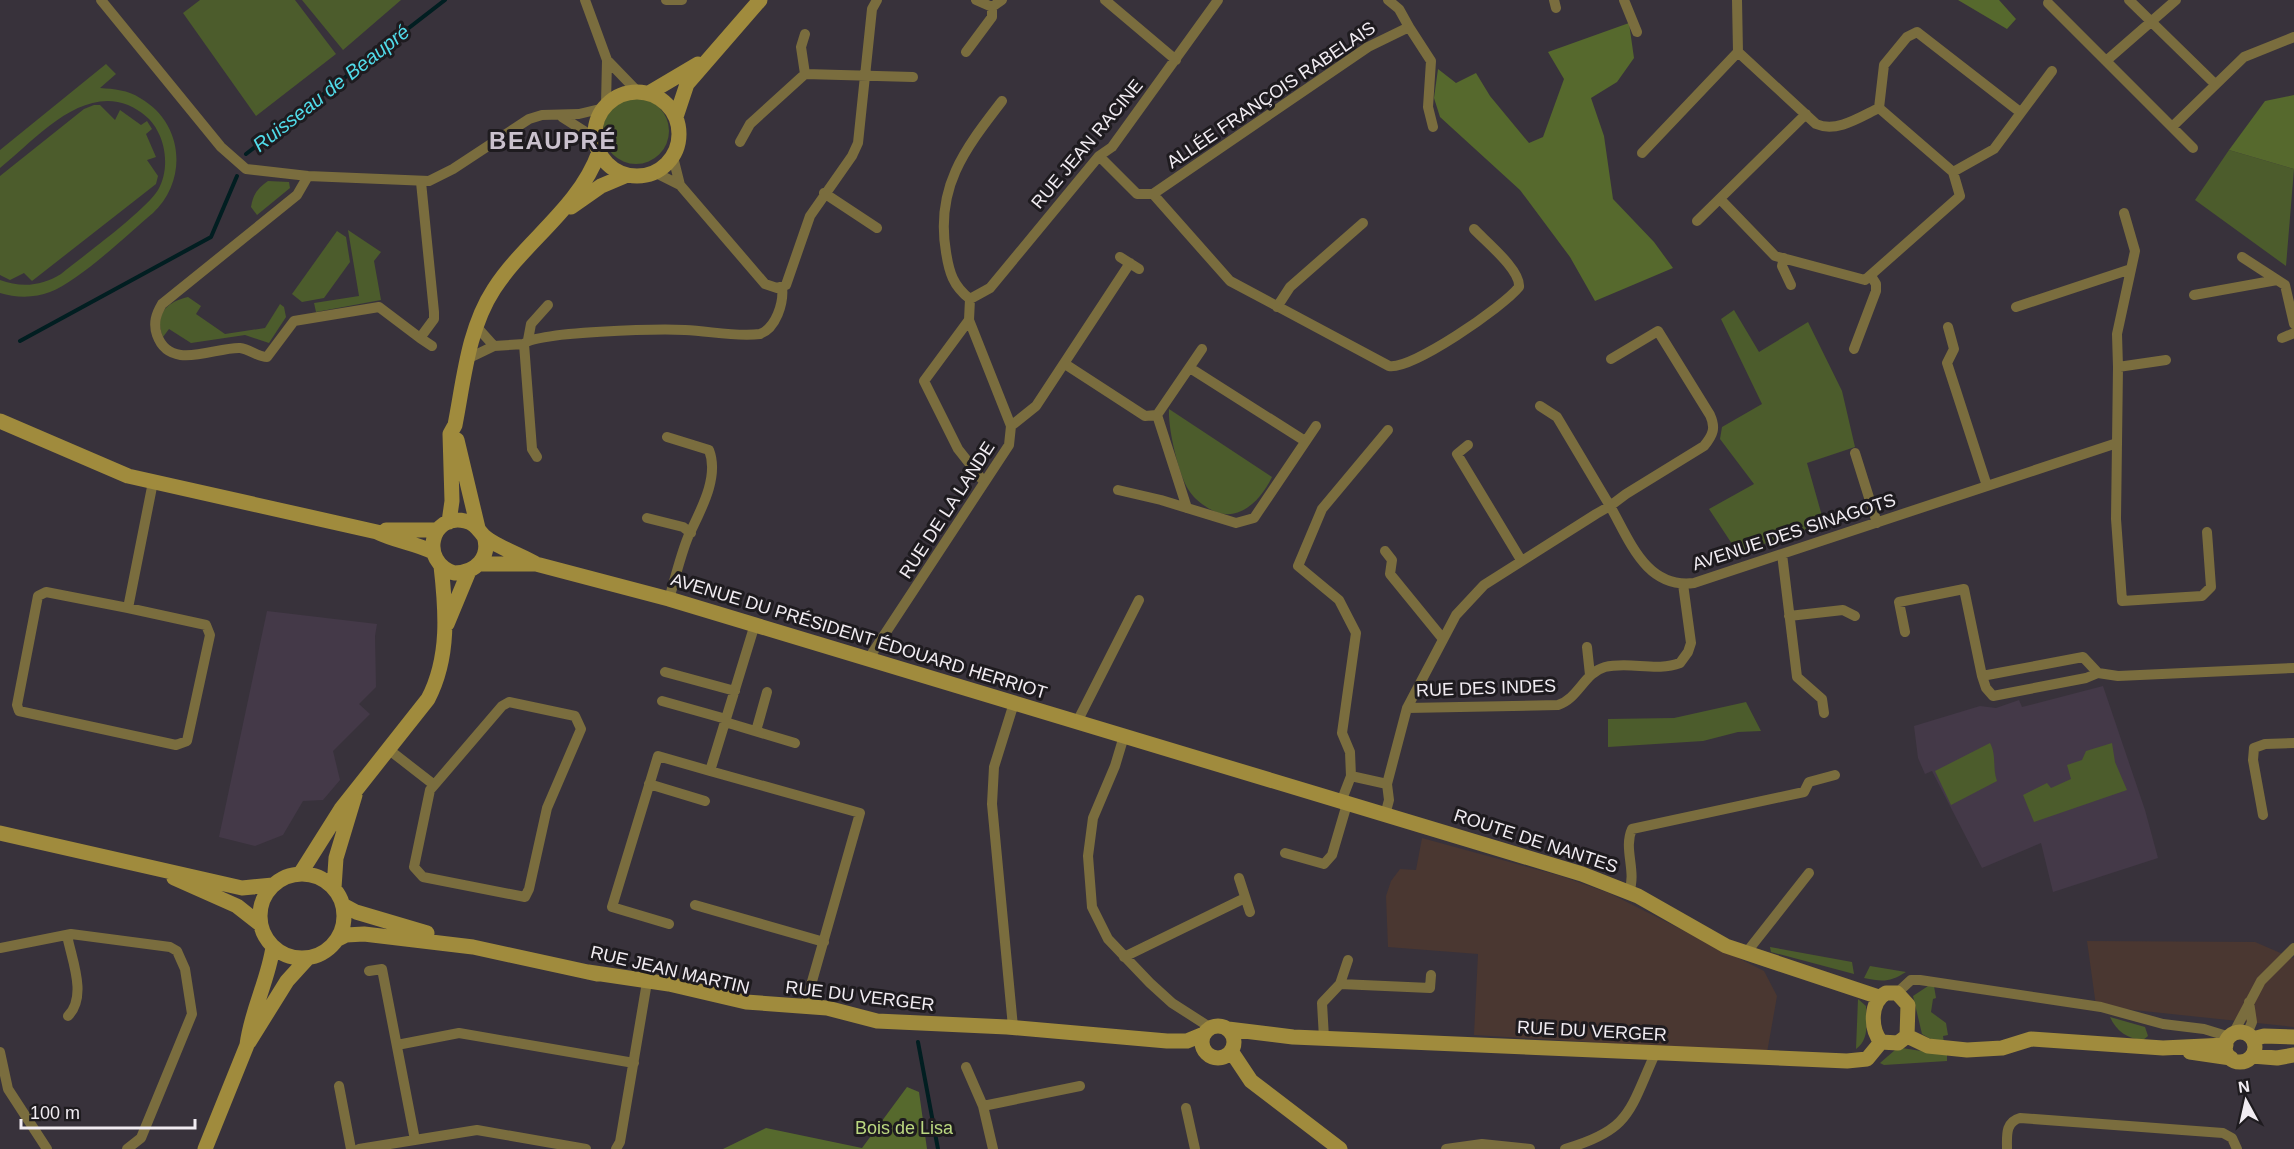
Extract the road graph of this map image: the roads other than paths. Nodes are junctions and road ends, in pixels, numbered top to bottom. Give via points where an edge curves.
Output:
1 (101, 0) edge
2 (585, 0) edge
3 (666, 0) edge
4 (682, 0) edge
5 (760, 0) edge
6 (976, 0) edge
7 (1002, 0) edge
8 (1105, 0) edge
9 (1218, 0) edge
10 (1388, 0) edge
11 (1624, 0) edge
12 (1737, 0) edge
13 (2129, 0) edge
14 (2176, 0) edge
15 (875, 1) edge
16 (2048, 3) dead end
17 (992, 7) junction
18 (2151, 20) junction
19 (1409, 27) junction
20 (1637, 32) dead end
21 (805, 34) dead end
22 (2294, 37) edge
23 (966, 52) dead end
24 (1738, 52) junction
25 (708, 57) junction
26 (607, 60) junction
27 (1176, 60) junction
28 (2106, 61) junction
29 (2052, 71) dead end
30 (805, 74) junction
31 (865, 76) junction
32 (913, 77) dead end
33 (2214, 84) junction
34 (643, 92) junction
35 (1002, 101) dead end
36 (605, 106) junction
37 (1880, 108) junction
38 (2020, 112) junction
39 (1806, 114) junction
40 (562, 117) junction
41 (676, 117) junction
42 (1433, 127) dead end
43 (2172, 127) junction
44 (740, 142) dead end
45 (597, 145) junction
46 (2193, 148) dead end
47 (1642, 153) dead end
48 (1099, 156) junction
49 (673, 157) junction
50 (1953, 171) junction
51 (654, 172) junction
52 (627, 175) junction
53 (308, 176) junction
54 (421, 183) junction
55 (680, 185) junction
56 (824, 193) junction
57 (1153, 194) junction
58 (1720, 199) junction
59 (563, 211) junction
60 (2124, 213) dead end
61 (1697, 221) dead end
62 (1363, 223) dead end
63 (878, 228) dead end
64 (1474, 229) dead end
65 (2242, 256) dead end
66 (1784, 258) junction
67 (1130, 263) dead end
68 (2131, 269) junction
69 (1871, 276) junction
70 (2277, 280) junction
71 (1791, 285) dead end
72 (782, 287) junction
73 (2194, 295) dead end
74 (970, 299) junction
75 (548, 305) dead end
76 (2016, 306) dead end
77 (1277, 307) junction
78 (969, 320) junction
79 (2294, 324) edge
80 (476, 326) junction
81 (1948, 327) dead end
82 (2294, 333) edge
83 (420, 338) junction
84 (2282, 339) dead end
85 (526, 342) junction
86 (432, 346) dead end
87 (494, 346) junction
88 (1202, 349) dead end
89 (1854, 349) dead end
90 (1611, 358) dead end
91 (467, 359) junction
92 (2166, 360) dead end
93 (1065, 364) junction
94 (2118, 367) junction
95 (1190, 368) junction
96 (1540, 406) dead end
97 (1157, 416) junction
98 (0, 421) edge
99 (455, 425) junction
100 (1011, 426) junction
101 (1316, 426) dead end
102 (1388, 430) dead end
103 (667, 437) dead end
104 (1305, 441) junction
105 (2117, 443) junction
106 (1468, 445) dead end
107 (1855, 453) dead end
108 (537, 457) dead end
109 (153, 482) junction
110 (984, 482) junction
111 (1987, 486) junction
112 (1118, 490) dead end
113 (1610, 506) junction
114 (1187, 508) junction
115 (647, 518) dead end
116 (1877, 523) junction
117 (444, 526) junction
118 (377, 532) junction
119 (481, 532) junction
120 (2207, 532) dead end
121 (691, 533) junction
122 (1385, 551) dead end
123 (1782, 554) junction
124 (437, 559) junction
125 (1521, 560) junction
126 (536, 564) junction
127 (474, 568) junction
128 (1683, 584) junction
129 (669, 599) junction
130 (1139, 600) dead end
131 (128, 608) junction
132 (1789, 616) junction
133 (1855, 616) dead end
134 (755, 624) junction
135 (446, 626) junction
136 (1905, 632) dead end
137 (1443, 639) junction
138 (1587, 647) dead end
139 (869, 658) junction
140 (2294, 668) edge
141 (665, 672) dead end
142 (2098, 673) junction
143 (1590, 675) junction
144 (1982, 676) junction
145 (735, 691) junction
146 (767, 692) dead end
147 (662, 701) dead end
148 (1014, 703) junction
149 (1407, 708) junction
150 (1824, 713) dead end
151 (726, 721) junction
152 (1077, 722) junction
153 (756, 731) junction
154 (1124, 736) junction
155 (795, 743) dead end
156 (2294, 743) edge
157 (388, 749) junction
158 (1169, 750) joint
159 (710, 771) junction
160 (1835, 775) dead end
161 (1351, 776) junction
162 (433, 784) junction
163 (649, 784) junction
164 (1387, 784) junction
165 (356, 792) junction
166 (705, 801) dead end
167 (1344, 803) junction
168 (1385, 815) junction
169 (2263, 815) dead end
170 (0, 834) edge
171 (1285, 853) dead end
172 (158, 870) junction
173 (1809, 873) dead end
174 (300, 874) junction
175 (1239, 878) dead end
176 (273, 885) junction
177 (334, 888) junction
178 (1629, 892) junction
179 (1245, 898) junction
180 (344, 905) junction
181 (695, 905) dead end
182 (1250, 912) dead end
183 (669, 924) dead end
184 (261, 925) junction
185 (67, 935) junction
186 (338, 939) junction
187 (824, 942) junction
188 (273, 947) junction
189 (473, 947) junction
190 (0, 948) edge
191 (2294, 948) edge
192 (1746, 953) junction
193 (1124, 957) junction
194 (307, 958) junction
195 (1348, 960) dead end
196 (369, 972) dead end
197 (588, 972) junction
198 (1431, 975) dead end
199 (1340, 984) junction
200 (646, 988) junction
201 (1897, 993) junction
202 (1879, 997) junction
203 (805, 1006) junction
204 (68, 1016) dead end
205 (860, 1018) junction
206 (1013, 1028) junction
207 (1208, 1031) junction
208 (1907, 1036) junction
209 (2294, 1037) edge
210 (1323, 1038) junction
211 (1167, 1041) junction
212 (1231, 1041) junction
213 (2237, 1041) junction
214 (1881, 1042) junction
215 (247, 1045) junction
216 (397, 1045) junction
217 (0, 1052) edge
218 (1655, 1054) junction
219 (1210, 1055) junction
220 (2294, 1055) edge
221 (2252, 1056) junction
222 (634, 1063) junction
223 (966, 1067) dead end
224 (3, 1079) edge
225 (1251, 1081) junction
226 (339, 1086) dead end
227 (1080, 1086) dead end
228 (983, 1106) junction
229 (1186, 1108) dead end
230 (415, 1140) junction
231 (47, 1149) edge
232 (127, 1149) edge
233 (205, 1149) edge
234 (351, 1149) edge
235 (359, 1149) edge
236 (586, 1149) edge
237 (616, 1149) edge
238 (993, 1149) edge
239 (1195, 1149) edge
240 (1340, 1149) edge
241 (1446, 1149) edge
242 (1530, 1149) edge
243 (1565, 1149) edge
244 (2007, 1149) edge
245 (2237, 1149) edge

1 - 53 street via 235,162 246,169
2 - 26 street
3 - 4 street
5 - 25 main road
6 - 17 street
7 - 17 street
8 - 27 street
9 - 27 street, RUE JEAN RACINE
10 - 19 street via 1399,9
11 - 20 street
12 - 24 street
13 - 18 street
14 - 18 street
15 - 31 street
16 - 28 street
17 - 23 street via 992,17
18 - 28 street
18 - 33 street
19 - 42 street via 1431,61 1428,107
19 - 57 street, ALLÉE FRANÇOIS RABELAIS via 1368,47
21 - 30 street via 801,47
22 - 33 street via 2244,57
24 - 39 street
24 - 47 street
25 - 34 main road
25 - 41 main road via 687,84
26 - 34 street
26 - 36 street
27 - 48 street, RUE JEAN RACINE via 1112,147
28 - 43 street
29 - 38 street
30 - 31 street
30 - 44 street via 750,124
31 - 32 street
31 - 56 street via 858,142
33 - 43 street
34 - 36 main road via 617,96
34 - 41 main road via 666,102
35 - 74 street via 961,157 950,181 944,210 944,243 950,274 958,290
36 - 40 street
36 - 45 main road via 596,122
37 - 38 street via 1884,64 1907,37 1917,32
37 - 39 street via 1836,128 1816,124
37 - 50 street
38 - 50 street via 1989,154
39 - 58 street
40 - 45 street
40 - 54 street via 542,115 529,119 436,180
41 - 49 main road via 680,137
43 - 46 street
45 - 52 main road via 616,170
45 - 59 main road via 592,169
48 - 57 street via 1137,194
48 - 74 street, RUE JEAN RACINE via 990,288
49 - 51 main road
49 - 55 street
50 - 69 street via 1960,195
51 - 52 main road
51 - 55 street
52 - 59 main road via 601,186
53 - 54 street
53 - 83 street via 297,195 162,304 155,323 159,339 181,356 240,348 267,357 294,321 379,307
54 - 83 street via 434,319
55 - 72 street via 765,284
56 - 63 street
56 - 72 street via 803,233 790,278
57 - 77 street via 1230,281
58 - 61 street
58 - 66 street via 1775,256
59 - 80 main road via 502,278
60 - 68 street via 2134,251
62 - 77 street via 1290,287
64 - 77 street via 1511,268 1519,287 1454,338 1399,366 1380,362
65 - 70 street
66 - 69 street via 1865,280
66 - 71 street via 1782,266
67 - 93 street, RUE DE LA LANDE
68 - 76 street
68 - 94 street via 2117,334
69 - 89 street via 1876,291
70 - 73 street
70 - 79 street via 2288,290
72 - 85 street via 774,321 760,334 683,330 573,334
74 - 78 street
75 - 85 street via 531,324
78 - 100 street
78 - 110 street via 924,381 958,449
80 - 87 street
80 - 91 main road
81 - 111 street via 1954,349 1947,363
82 - 84 street
83 - 86 street
85 - 87 street
85 - 108 street via 532,449
87 - 91 street
88 - 95 street
90 - 113 street via 1659,331 1714,425 1704,446
91 - 99 main road
92 - 94 street
93 - 97 street via 1145,416
93 - 100 street, RUE DE LA LANDE via 1036,406
94 - 105 street
95 - 97 street
95 - 104 street
96 - 113 street, AVENUE DES SINAGOTS via 1557,417
97 - 114 street
98 - 109 main road via 105,468
99 - 117 main road via 450,441 452,501
99 - 119 main road
100 - 110 street, RUE DE LA LANDE via 1009,445
101 - 104 street
102 - 161 street via 1322,509 1298,566 1339,600 1356,633 1342,733 1350,752
103 - 121 street via 709,450 714,465
104 - 114 street via 1254,518 1236,523
105 - 111 street, AVENUE DES SINAGOTS
105 - 120 street via 2116,519 2122,602 2202,596 2211,587
106 - 125 street via 1457,454
107 - 116 street
109 - 118 main road
109 - 131 street
110 - 139 street, RUE DE LA LANDE
111 - 116 street, AVENUE DES SINAGOTS
112 - 114 street
113 - 125 street
113 - 128 street, AVENUE DES SINAGOTS via 1647,569 1661,579
115 - 121 street via 683,527
116 - 123 street, AVENUE DES SINAGOTS
117 - 118 main road
117 - 119 main road via 465,520
117 - 124 main road via 433,544
118 - 124 main road
119 - 126 main road, AVENUE DU PRÉSIDENT ÉDOUARD HERRIOT
119 - 127 main road via 485,553
121 - 129 street
122 - 137 street via 1392,560 1390,574
123 - 128 street, AVENUE DES SINAGOTS
123 - 132 street
124 - 127 main road via 454,573
124 - 135 main road
125 - 137 street via 1468,600
126 - 127 main road, AVENUE DU PRÉSIDENT ÉDOUARD HERRIOT
126 - 129 main road, AVENUE DU PRÉSIDENT ÉDOUARD HERRIOT
127 - 135 main road
128 - 143 street via 1691,643 1680,663 1605,667
129 - 134 main road, AVENUE DU PRÉSIDENT ÉDOUARD HERRIOT
130 - 152 street
131 - 131 street via 46,592 38,596 19,711 176,745 187,741 210,635 206,625
132 - 133 street via 1843,610
132 - 150 street via 1797,677 1822,699
134 - 139 main road, AVENUE DU PRÉSIDENT ÉDOUARD HERRIOT
134 - 145 street
135 - 157 main road via 434,688
136 - 144 street via 1899,602 1964,589
137 - 149 street
138 - 143 street
139 - 148 main road, AVENUE DU PRÉSIDENT ÉDOUARD HERRIOT
140 - 142 street via 2133,677
141 - 145 street
142 - 144 street via 2083,657
142 - 144 street via 1993,696
143 - 149 street, RUE DES INDES via 1577,692 1558,705
145 - 151 street
146 - 153 street
147 - 151 street
148 - 152 main road, AVENUE DU PRÉSIDENT ÉDOUARD HERRIOT
148 - 206 street via 994,767 992,804
149 - 164 street
151 - 153 street
151 - 159 street
152 - 154 main road, AVENUE DU PRÉSIDENT ÉDOUARD HERRIOT
153 - 155 street
154 - 158 main road, AVENUE DU PRÉSIDENT ÉDOUARD HERRIOT
154 - 193 street via 1093,818 1088,856 1089,892 1096,918 1107,939
156 - 169 street via 2254,748
157 - 162 street
157 - 165 main road
158 - 167 main road, ROUTE DE NANTES
159 - 163 street via 658,756
159 - 187 street via 860,813
160 - 178 street via 1809,782 1804,792 1632,829
161 - 164 street
161 - 167 street
162 - 162 street via 506,703 575,716 579,722 580,735 548,808 525,897 423,877 414,867
163 - 166 street
163 - 183 street via 612,907
164 - 168 street via 1389,800
165 - 174 main road via 340,809
165 - 177 main road via 336,858
167 - 168 main road, ROUTE DE NANTES
167 - 171 street via 1332,855 1324,864
168 - 178 main road, ROUTE DE NANTES via 1582,874
170 - 172 main road
172 - 176 main road via 242,888
172 - 184 main road via 237,906
173 - 192 street
174 - 176 main road
174 - 177 main road via 319,877
175 - 179 street
176 - 184 main road via 262,904
177 - 180 main road
178 - 192 main road, ROUTE DE NANTES
179 - 182 street
179 - 193 street
180 - 186 main road via 345,923
180 - 189 main road, RUE JEAN MARTIN
181 - 187 street
184 - 188 main road
185 - 190 street
185 - 204 street via 78,993
185 - 232 street via 170,947 182,959 192,1014 141,1138
186 - 189 main road, RUE JEAN MARTIN via 364,934
186 - 194 main road via 325,952
187 - 203 street
188 - 194 main road via 289,956
188 - 215 main road
189 - 197 main road, RUE JEAN MARTIN
191 - 213 street via 2261,981 2249,1002 2252,1022
192 - 202 main road, ROUTE DE NANTES
193 - 207 street
194 - 215 main road via 287,981
195 - 199 street
196 - 216 street via 382,969
197 - 200 main road, RUE JEAN MARTIN
197 - 203 main road, RUE DU VERGER via 674,985 747,1002
198 - 199 street via 1430,988
199 - 210 street via 1322,1004
200 - 205 main road, RUE JEAN MARTIN via 728,1006
200 - 222 street
201 - 202 main road
201 - 208 main road via 1908,1005
201 - 213 street via 1911,980 1920,980 2095,1006 2163,1024 2204,1029
202 - 214 main road via 1875,1004 1875,1028
203 - 205 main road, RUE DU VERGER via 842,1011
205 - 206 main road, RUE DU VERGER via 914,1025
206 - 211 main road, RUE DU VERGER
207 - 211 main road, RUE DU VERGER via 1187,1041
207 - 212 main road via 1220,1026
207 - 219 main road via 1202,1044
208 - 213 main road via 1928,1046 1967,1050 2002,1048 2031,1039 2172,1048
208 - 214 main road via 1898,1043
209 - 213 main road via 2264,1036
210 - 212 main road, RUE DU VERGER
210 - 218 main road, RUE DU VERGER
211 - 219 main road, RUE DU VERGER
212 - 219 main road via 1223,1057
212 - 225 main road
213 - 221 main road via 2255,1048
213 - 221 main road via 2239,1061
214 - 218 main road, RUE DU VERGER via 1867,1059 1847,1061
215 - 233 main road
216 - 222 street via 459,1033
216 - 230 street
217 - 224 street
218 - 243 street via 1629,1112 1616,1128
219 - 225 main road
220 - 221 main road
222 - 237 street
223 - 228 street
224 - 231 street
225 - 240 main road
226 - 234 street
227 - 228 street
228 - 238 street
229 - 239 street
230 - 235 street
230 - 236 street via 477,1130
241 - 242 street via 1482,1144
244 - 245 street via 2008,1127 2020,1118 2223,1133 2232,1138

